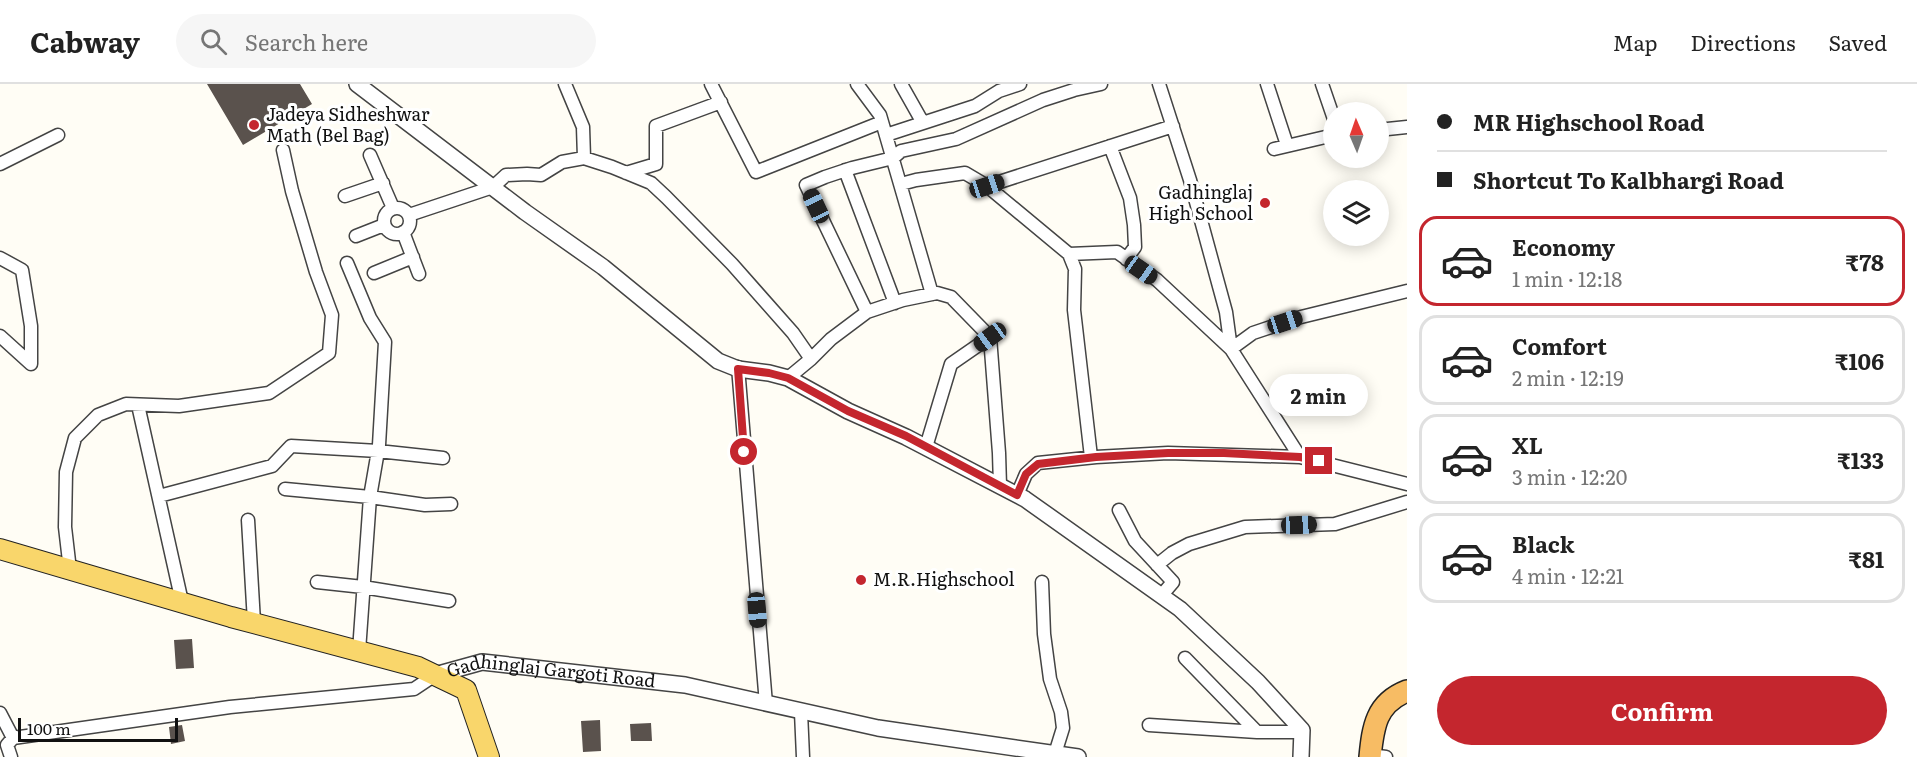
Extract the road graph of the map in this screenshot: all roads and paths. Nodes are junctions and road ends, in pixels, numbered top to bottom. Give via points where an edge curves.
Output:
1 (357, 84) edge
2 (565, 84) edge
3 (711, 84) edge
4 (857, 84) edge
5 (901, 84) edge
6 (1101, 84) edge
7 (1159, 84) edge
8 (1267, 84) edge
9 (1322, 84) edge
10 (1016, 85) edge
11 (721, 102) junction
12 (1328, 102) edge
13 (882, 122) junction
14 (923, 123) junction
15 (1173, 126) junction
16 (1407, 128) edge
17 (1389, 129) edge
18 (58, 135) dead end
19 (886, 135) junction
20 (1323, 137) edge
21 (1287, 145) junction
22 (1110, 146) junction
23 (1274, 149) dead end
24 (283, 150) dead end
25 (370, 155) dead end
26 (584, 158) junction
27 (893, 158) junction
28 (0, 164) edge
29 (845, 170) junction
30 (626, 173) junction
31 (382, 183) junction
32 (901, 184) junction
33 (987, 186) junction
34 (493, 187) junction
35 (345, 196) dead end
36 (393, 208) junction
37 (409, 215) junction
38 (384, 225) junction
39 (403, 232) junction
40 (356, 236) dead end
41 (1069, 254) junction
42 (413, 257) junction
43 (0, 258) edge
44 (1126, 259) junction
45 (347, 264) dead end
46 (374, 273) dead end
47 (419, 274) dead end
48 (1407, 291) edge
49 (932, 294) junction
50 (895, 303) junction
51 (867, 312) junction
52 (0, 336) edge
53 (990, 337) junction
54 (1231, 350) junction
55 (811, 359) junction
56 (738, 368) junction
57 (788, 378) junction
58 (138, 405) junction
59 (927, 447) junction
60 (378, 451) junction
61 (1091, 457) junction
62 (1300, 457) junction
63 (443, 458) dead end
64 (1407, 484) edge
65 (1000, 486) junction
66 (285, 489) dead end
67 (1017, 495) junction
68 (159, 496) junction
69 (370, 497) junction
70 (1407, 502) edge
71 (451, 504) dead end
72 (1119, 510) dead end
73 (248, 520) dead end
74 (0, 549) edge
75 (1157, 565) junction
76 (70, 570) junction
77 (317, 582) dead end
78 (1042, 582) dead end
79 (363, 586) junction
80 (1161, 596) junction
81 (449, 601) dead end
82 (182, 602) junction
83 (254, 622) junction
84 (359, 651) junction
85 (1185, 658) dead end
86 (435, 675) junction
87 (1407, 691) edge
88 (766, 704) junction
89 (801, 712) junction
90 (0, 713) edge
91 (1149, 725) dead end
92 (1302, 730) junction
93 (1257, 732) junction
94 (13, 738) junction
95 (1054, 755) edge
96 (1375, 756) edge
97 (11, 757) edge
98 (489, 757) edge
99 (803, 757) edge
100 (1078, 757) edge
101 (1301, 757) edge

1 - 34 street
2 - 26 street via 583,127
3 - 11 street
4 - 13 street
5 - 14 street
6 - 27 street via 1043,100 956,139 901,151
7 - 15 street
8 - 21 street
9 - 12 street
10 - 14 street via 975,106
11 - 13 street via 756,172
11 - 30 street via 656,126 656,164
13 - 19 street
14 - 19 street
15 - 22 street
15 - 54 street via 1226,312
16 - 17 street
18 - 28 street
19 - 27 street
20 - 21 street
21 - 23 street
22 - 33 street
22 - 44 street via 1130,198 1134,225 1135,247
24 - 58 street via 291,191 332,315 329,353 269,393 179,406
25 - 31 street
26 - 30 street
26 - 34 street via 562,162 541,175 506,176
27 - 29 street
27 - 32 street
29 - 50 street
29 - 51 street via 806,185
30 - 55 street via 651,183 674,205 745,279
31 - 35 street
31 - 36 street
32 - 33 street via 965,172
32 - 49 street
33 - 41 street
34 - 37 street
34 - 56 street via 603,267 718,361
36 - 37 street via 402,208
36 - 38 street via 386,213
37 - 39 street via 409,227
38 - 39 street via 394,234
38 - 40 street
39 - 42 street
41 - 44 street via 1117,252
41 - 61 street via 1075,269 1074,310
42 - 46 street
42 - 47 street
43 - 52 street via 22,270 31,326 31,364
44 - 54 street via 1157,280
45 - 60 street via 385,342
48 - 54 street via 1253,333
49 - 50 street
49 - 53 street via 951,297
50 - 51 street
51 - 55 street
53 - 59 street via 951,364
53 - 65 street
54 - 62 street
55 - 57 street
56 - 57 street
56 - 88 street
57 - 59 street
58 - 68 street
58 - 76 street via 98,415 75,438 66,472 65,527
59 - 65 street
60 - 63 street
60 - 68 street via 291,446 272,466
60 - 69 street
61 - 62 street via 1168,453
61 - 67 street via 1038,464 1026,474
62 - 64 street
65 - 67 street
66 - 69 street
67 - 80 street
68 - 82 street
69 - 71 street via 425,505
69 - 79 street
70 - 75 street via 1335,524 1245,527 1189,544
72 - 75 street via 1135,541
73 - 83 street
74 - 76 main road, Gadhinglaj Gargoti Road
75 - 80 street via 1173,582
76 - 82 main road, Gadhinglaj Gargoti Road
77 - 79 street
78 - 95 street via 1045,645 1063,728
79 - 81 street
79 - 84 street
80 - 92 street via 1258,682
82 - 83 main road, Gadhinglaj Gargoti Road
83 - 84 main road, Gadhinglaj Gargoti Road
84 - 86 main road, Gadhinglaj Gargoti Road
85 - 93 street
86 - 88 street, Gadhinglaj Gargoti Road via 482,662 685,685
86 - 94 street via 414,689 230,707
86 - 98 main road via 466,690
87 - 96 highway via 1387,702 1378,715
88 - 89 street, Gadhinglaj Gargoti Road
89 - 95 street, Gadhinglaj Gargoti Road
89 - 99 street
90 - 94 street
91 - 93 street
92 - 93 street
92 - 101 street
94 - 97 street via 8,745
95 - 100 street, Gadhinglaj Gargoti Road

